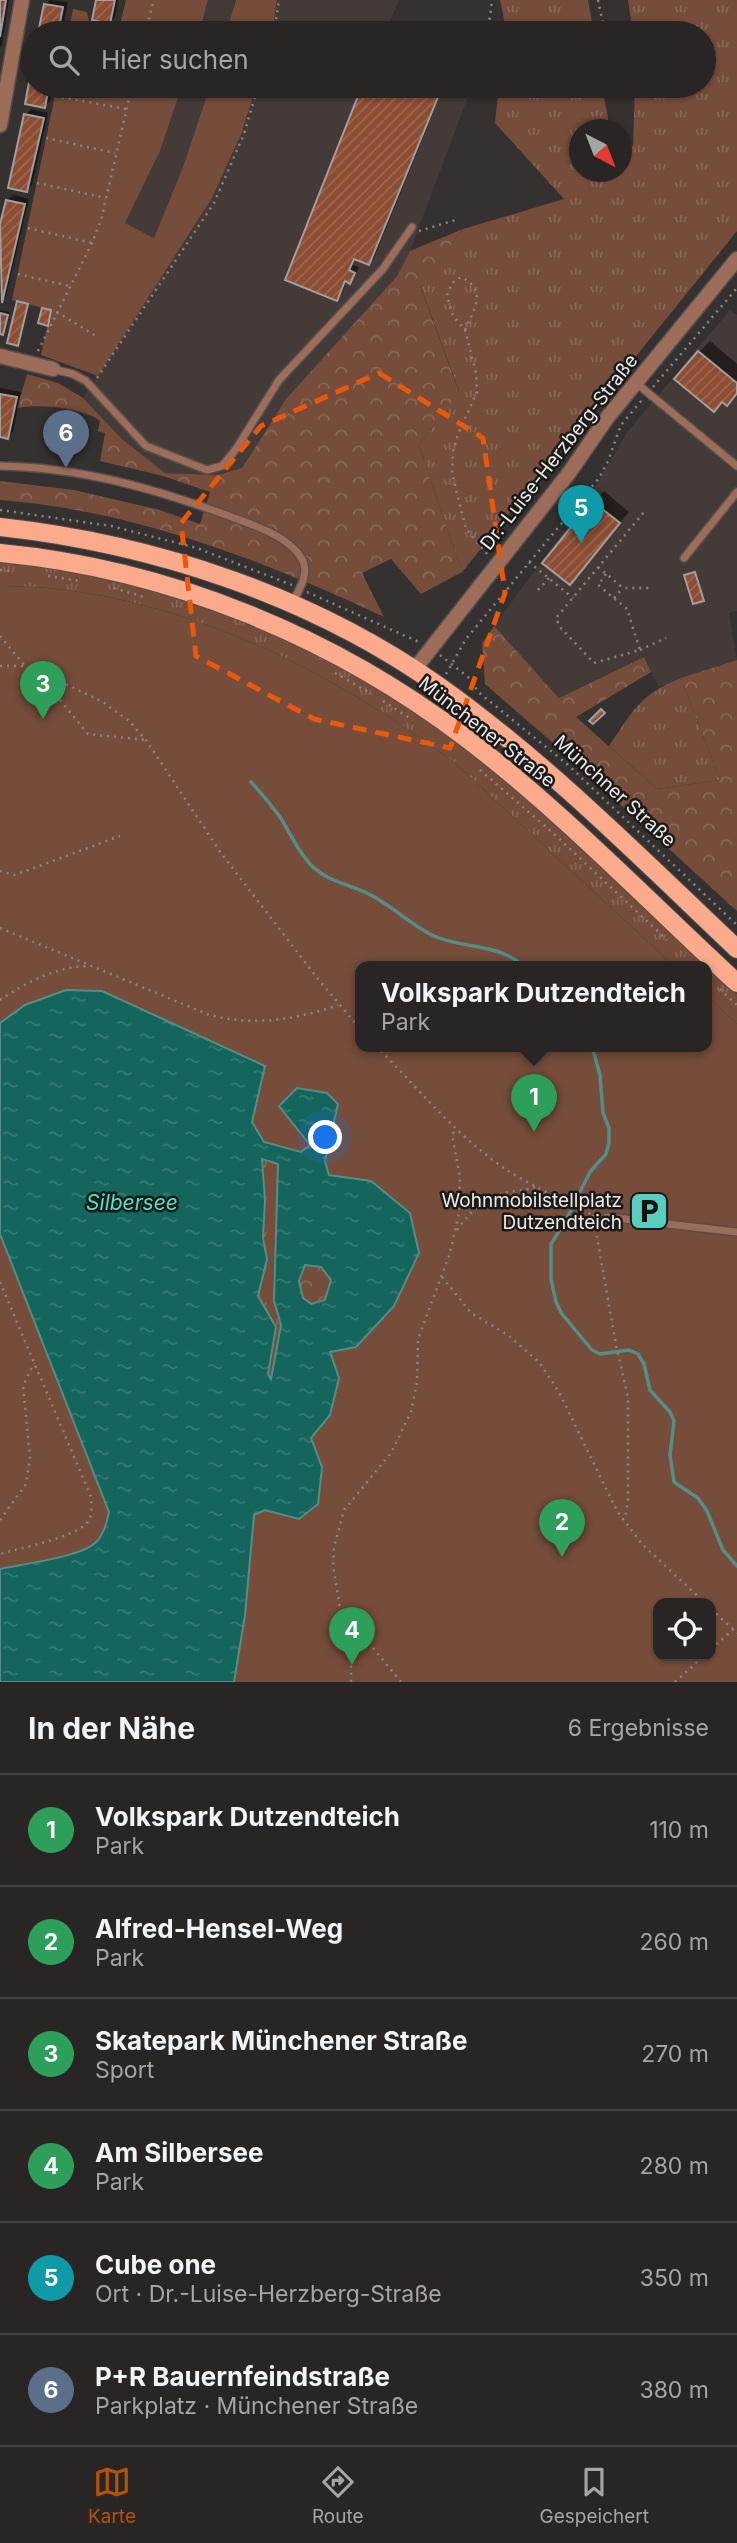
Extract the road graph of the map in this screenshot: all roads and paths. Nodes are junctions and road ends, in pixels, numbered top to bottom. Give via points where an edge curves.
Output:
1 (22, 0) edge
2 (154, 0) edge
3 (279, 0) edge
4 (492, 0) edge
5 (597, 0) edge
6 (148, 21) edge
7 (276, 21) edge
8 (490, 21) edge
9 (602, 21) edge
10 (66, 98) edge
11 (129, 98) edge
12 (254, 98) edge
13 (126, 109) junction
14 (0, 125) edge
15 (46, 138) dead end
16 (116, 153) junction
17 (37, 183) dead end
18 (106, 198) junction
19 (459, 219) dead end
20 (436, 226) dead end
21 (412, 227) dead end
22 (28, 228) dead end
23 (92, 243) junction
24 (737, 259) edge
25 (18, 274) dead end
26 (69, 286) junction
27 (737, 288) edge
28 (57, 312) junction
29 (465, 330) junction
30 (96, 336) dead end
31 (0, 356) edge
32 (32, 364) junction
33 (53, 369) joint
34 (86, 381) junction
35 (636, 382) junction
36 (649, 393) junction
37 (0, 466) edge
38 (737, 466) edge
39 (737, 492) edge
40 (644, 512) dead end
41 (0, 527) edge
42 (53, 534) junction
43 (479, 546) dead end
44 (0, 553) edge
45 (684, 558) dead end
46 (529, 562) junction
47 (39, 566) junction
48 (598, 567) junction
49 (0, 570) edge
50 (13, 571) dead end
51 (606, 574) junction
52 (548, 578) junction
53 (91, 583) dead end
54 (104, 586) dead end
55 (623, 588) junction
56 (651, 588) dead end
57 (538, 590) dead end
58 (573, 598) junction
59 (614, 598) junction
60 (156, 600) dead end
61 (291, 604) junction
62 (0, 636) edge
63 (411, 638) dead end
64 (666, 638) dead end
65 (430, 649) junction
66 (640, 650) junction
67 (453, 663) junction
68 (0, 666) edge
69 (25, 666) junction
70 (36, 670) junction
71 (329, 670) dead end
72 (414, 670) junction
73 (396, 689) junction
74 (410, 726) dead end
75 (146, 740) junction
76 (477, 766) dead end
77 (120, 836) dead end
78 (0, 871) edge
79 (737, 925) edge
80 (0, 928) edge
81 (668, 941) dead end
82 (737, 949) edge
83 (92, 965) junction
84 (737, 983) edge
85 (717, 987) dead end
86 (0, 1000) edge
87 (338, 1004) junction
88 (737, 1005) edge
89 (355, 1023) edge
90 (382, 1052) edge
91 (456, 1128) junction
92 (536, 1186) junction
93 (593, 1215) junction
94 (607, 1217) joint
95 (456, 1231) junction
96 (737, 1232) edge
97 (440, 1275) junction
98 (0, 1282) edge
99 (34, 1361) junction
100 (625, 1519) junction
101 (0, 1520) edge
102 (0, 1554) edge
103 (700, 1598) edge
104 (340, 1608) junction
105 (716, 1614) edge
106 (737, 1626) edge
107 (733, 1629) junction
108 (737, 1633) edge
109 (716, 1644) edge
110 (698, 1661) edge
111 (351, 1682) edge
112 (401, 1682) edge
113 (675, 1682) edge

1 - 14 street
2 - 6 path
3 - 7 path
4 - 8 path
5 - 9 path
10 - 13 path
11 - 13 path
12 - 34 path via 214,202 99,377
13 - 16 path
15 - 16 path
16 - 18 path
17 - 18 path
18 - 23 path
19 - 20 path
21 - 34 lane via 382,270 279,380 222,466 207,470 146,446
22 - 23 path
23 - 26 path
24 - 35 street, Dr.-Luise-Herzberg-Straße
25 - 26 path
26 - 28 path
27 - 36 path
28 - 30 path
28 - 32 path
29 - 29 path via 453,316 447,295 452,283 461,278 471,282 477,292
29 - 43 path via 477,392 458,434 452,473 466,529
31 - 32 street
32 - 33 street
33 - 34 lane
35 - 36 lane
35 - 65 street, Dr.-Luise-Herzberg-Straße
36 - 38 lane
36 - 46 path via 621,425 599,478
37 - 61 lane via 50,469 133,485 273,534 295,549 303,561 306,573
39 - 45 lane
40 - 48 path
41 - 42 main road, Münchener Straße
42 - 47 main road via 39,546
42 - 61 main road, Münchener Straße via 181,564
44 - 47 main road, Münchener Straße
46 - 52 path
46 - 67 path via 466,639
47 - 53 path
47 - 73 main road, Münchener Straße via 132,576 218,602 310,642
48 - 51 path
48 - 58 path
49 - 50 path
51 - 55 path
51 - 59 path via 598,585
52 - 57 path
52 - 58 path
54 - 60 path
55 - 56 path
55 - 59 path
58 - 66 path via 556,618 594,663
59 - 66 path via 627,609
61 - 72 main road, Münchener Straße
62 - 69 path
63 - 65 path, Münchner Straße
64 - 66 path
65 - 67 path, Münchner Straße
65 - 72 street, Dr.-Luise-Herzberg-Straße
67 - 79 path, Münchner Straße via 477,691 567,764
68 - 69 path
69 - 70 path
70 - 75 path via 103,702
70 - 75 path via 88,734
71 - 74 path via 414,720
72 - 73 main road
72 - 82 main road, Münchener Straße via 528,756
73 - 84 main road, Münchener Straße via 462,734 531,792
75 - 87 path via 221,853
76 - 81 path
77 - 78 path via 15,875
80 - 83 path
83 - 86 path via 54,971
83 - 87 path via 228,1020 308,1015
85 - 88 path
87 - 89 path
90 - 91 path
91 - 92 path via 507,1170
91 - 95 path via 452,1135 461,1195
92 - 93 path
92 - 95 path via 485,1200
93 - 94 path
93 - 100 path via 628,1397
94 - 96 lane
95 - 97 path
97 - 100 path via 471,1312 539,1362
97 - 104 path via 418,1339 415,1397 406,1425 391,1453 350,1500 337,1528 333,1565
98 - 99 path
99 - 101 path via 23,1386 30,1457 26,1484
99 - 102 path via 92,1509 89,1520 70,1534
100 - 103 path via 642,1544
104 - 111 path via 351,1653
104 - 112 path
105 - 107 path
106 - 107 path
107 - 108 path
107 - 109 path
110 - 113 path

